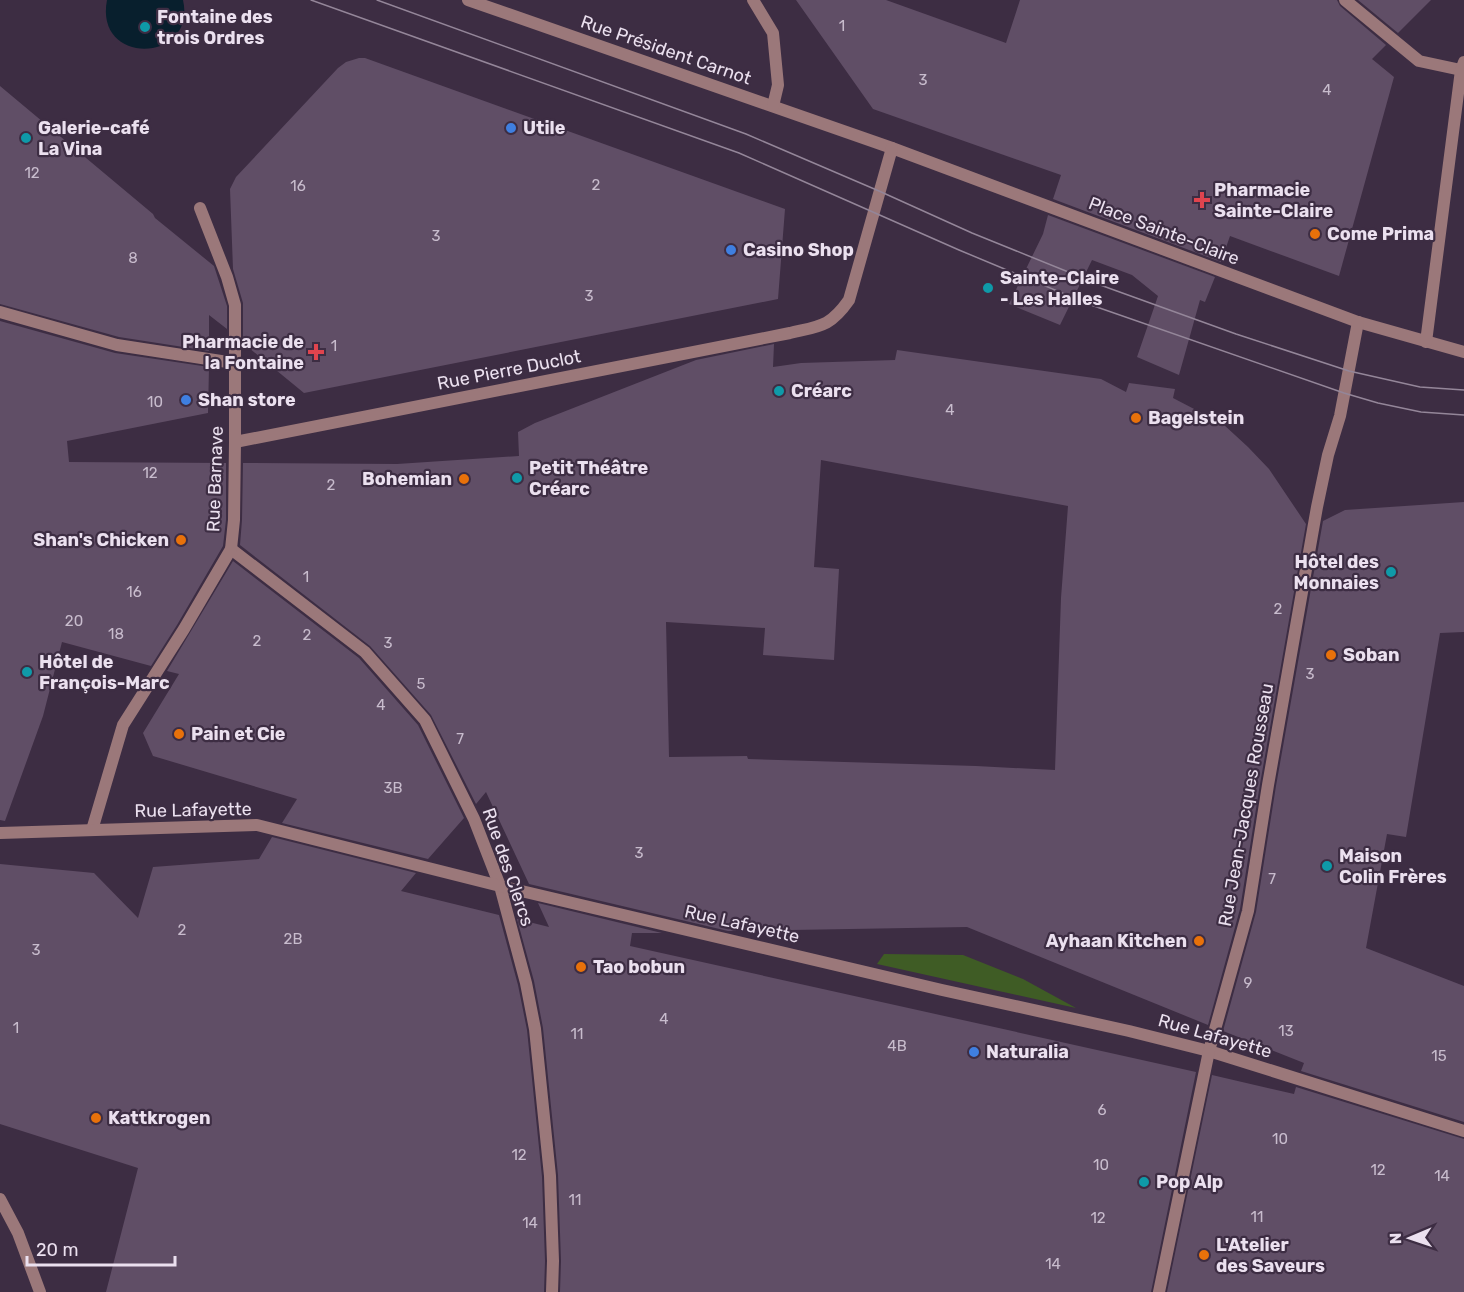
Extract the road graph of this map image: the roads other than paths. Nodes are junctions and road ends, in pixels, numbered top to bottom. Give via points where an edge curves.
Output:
1 (468, 0) edge
2 (753, 0) edge
3 (1346, 0) edge
4 (1462, 66) edge
5 (773, 106) junction
6 (852, 134) joint
7 (892, 148) junction
8 (200, 208) dead end
9 (0, 312) edge
10 (1358, 322) junction
11 (1426, 342) junction
12 (1464, 352) edge
13 (234, 363) junction
14 (235, 442) junction
15 (231, 549) junction
16 (92, 830) junction
17 (0, 833) edge
18 (500, 886) junction
19 (1209, 1051) junction
20 (1464, 1131) edge
21 (0, 1199) edge
22 (40, 1292) edge
23 (552, 1292) edge
24 (1160, 1292) edge

1 - 5 street, Rue Président Carnot
2 - 5 street via 773,33 778,85
3 - 4 street via 1419,61
4 - 11 street
5 - 6 street, Rue Président Carnot
6 - 7 street, Place Sainte-Claire
7 - 10 street, Place Sainte-Claire
7 - 14 street, Rue Pierre Duclot via 849,300 839,315 825,325
8 - 13 street, Rue Barnave via 235,305
9 - 13 street via 117,345
10 - 11 street, Place Sainte-Claire
10 - 19 street, Rue Jean-Jacques Rousseau via 1317,507 1248,911
11 - 12 street, Place Sainte-Claire
13 - 14 street, Rue Barnave
14 - 15 street, Rue Barnave
15 - 16 street, Rue Barnave via 123,724
15 - 18 street, Rue des Clercs via 364,652 425,720 474,819
16 - 17 street, Rue Lafayette
16 - 18 street, Rue Lafayette via 257,825
18 - 19 street, Rue Lafayette
18 - 23 street, Rue des Clercs via 534,1029 550,1176
19 - 20 street, Rue Lafayette
19 - 24 street, Rue Jean-Jacques Rousseau
21 - 22 street via 18,1233

